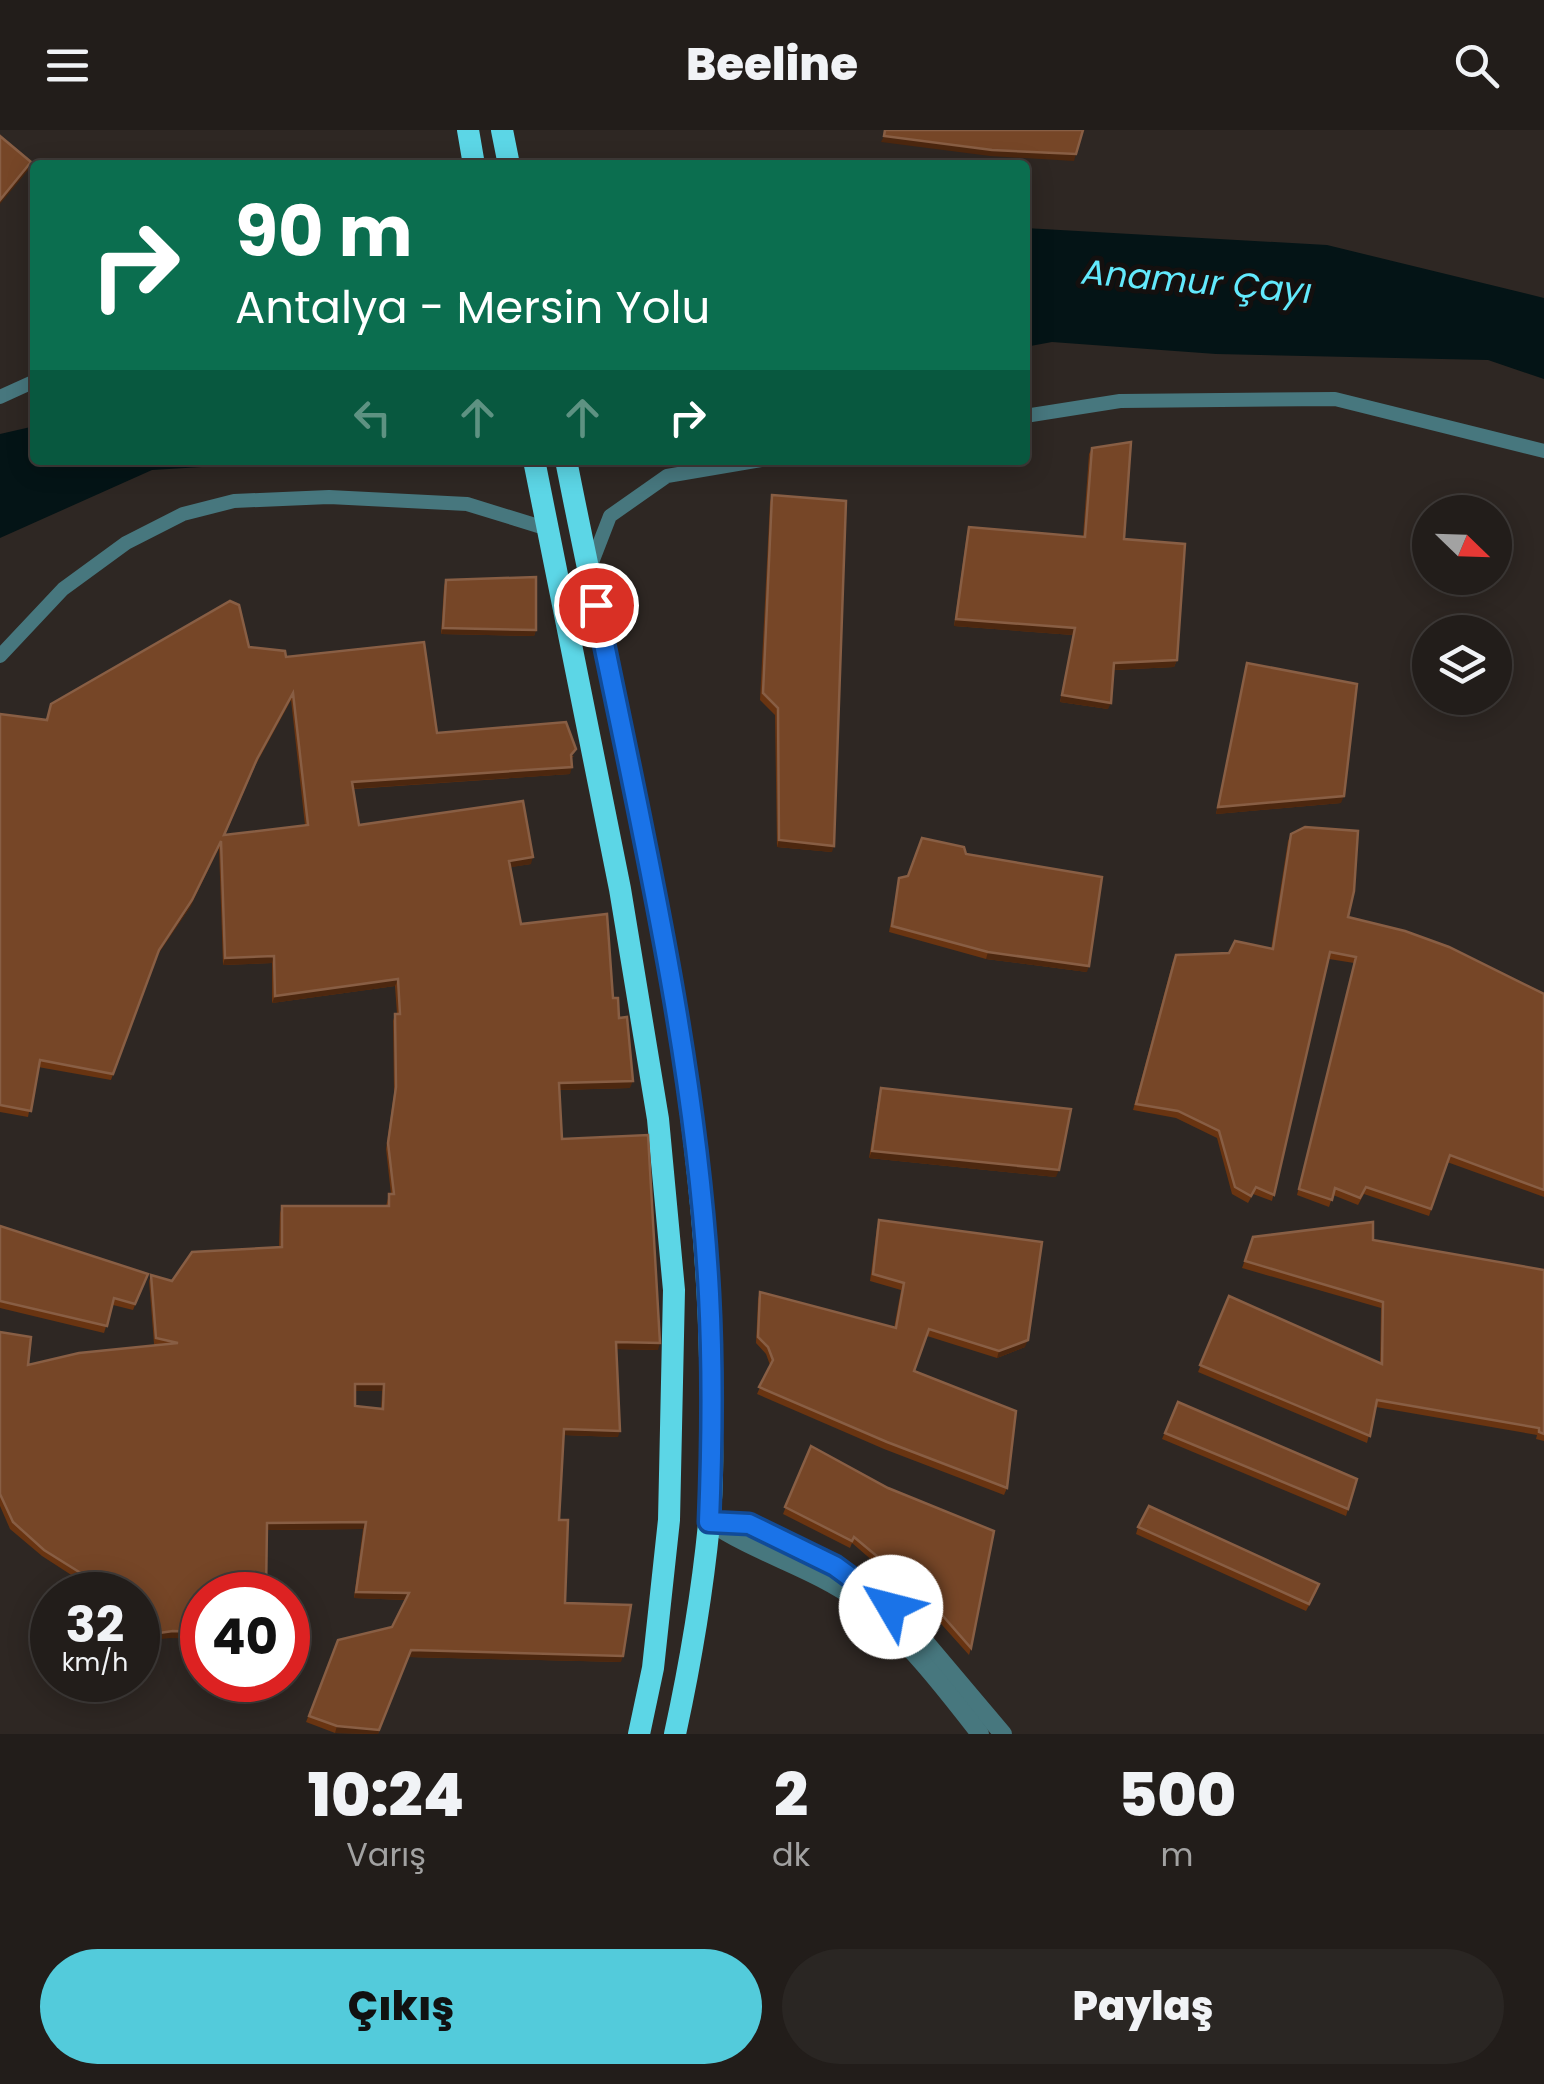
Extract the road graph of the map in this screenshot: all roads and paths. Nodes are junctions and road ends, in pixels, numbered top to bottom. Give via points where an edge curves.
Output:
1 (468, 130) edge
2 (502, 130) edge
3 (473, 160) edge
4 (508, 160) edge
5 (30, 383) edge
6 (0, 397) edge
7 (1030, 415) edge
8 (1544, 451) edge
9 (535, 465) edge
10 (567, 465) edge
11 (731, 465) edge
12 (546, 521) junction
13 (588, 570) junction
14 (0, 656) edge
15 (670, 1520) junction
16 (709, 1522) junction
17 (639, 1734) edge
18 (675, 1734) edge
19 (980, 1734) edge
20 (1004, 1734) edge

1 - 3 highway
2 - 4 highway
5 - 6 street
7 - 8 street via 1120,401 1336,399
9 - 12 highway
10 - 13 highway
11 - 13 street via 666,476 610,516
12 - 14 street via 467,504 329,497 234,502 183,514 126,542 62,589
12 - 15 highway via 620,888 658,1119 674,1290
13 - 16 highway via 692,1117 709,1292
15 - 16 highway
15 - 17 highway
16 - 18 highway
16 - 19 street via 860,1602
16 - 20 street via 749,1524 871,1590 912,1624

